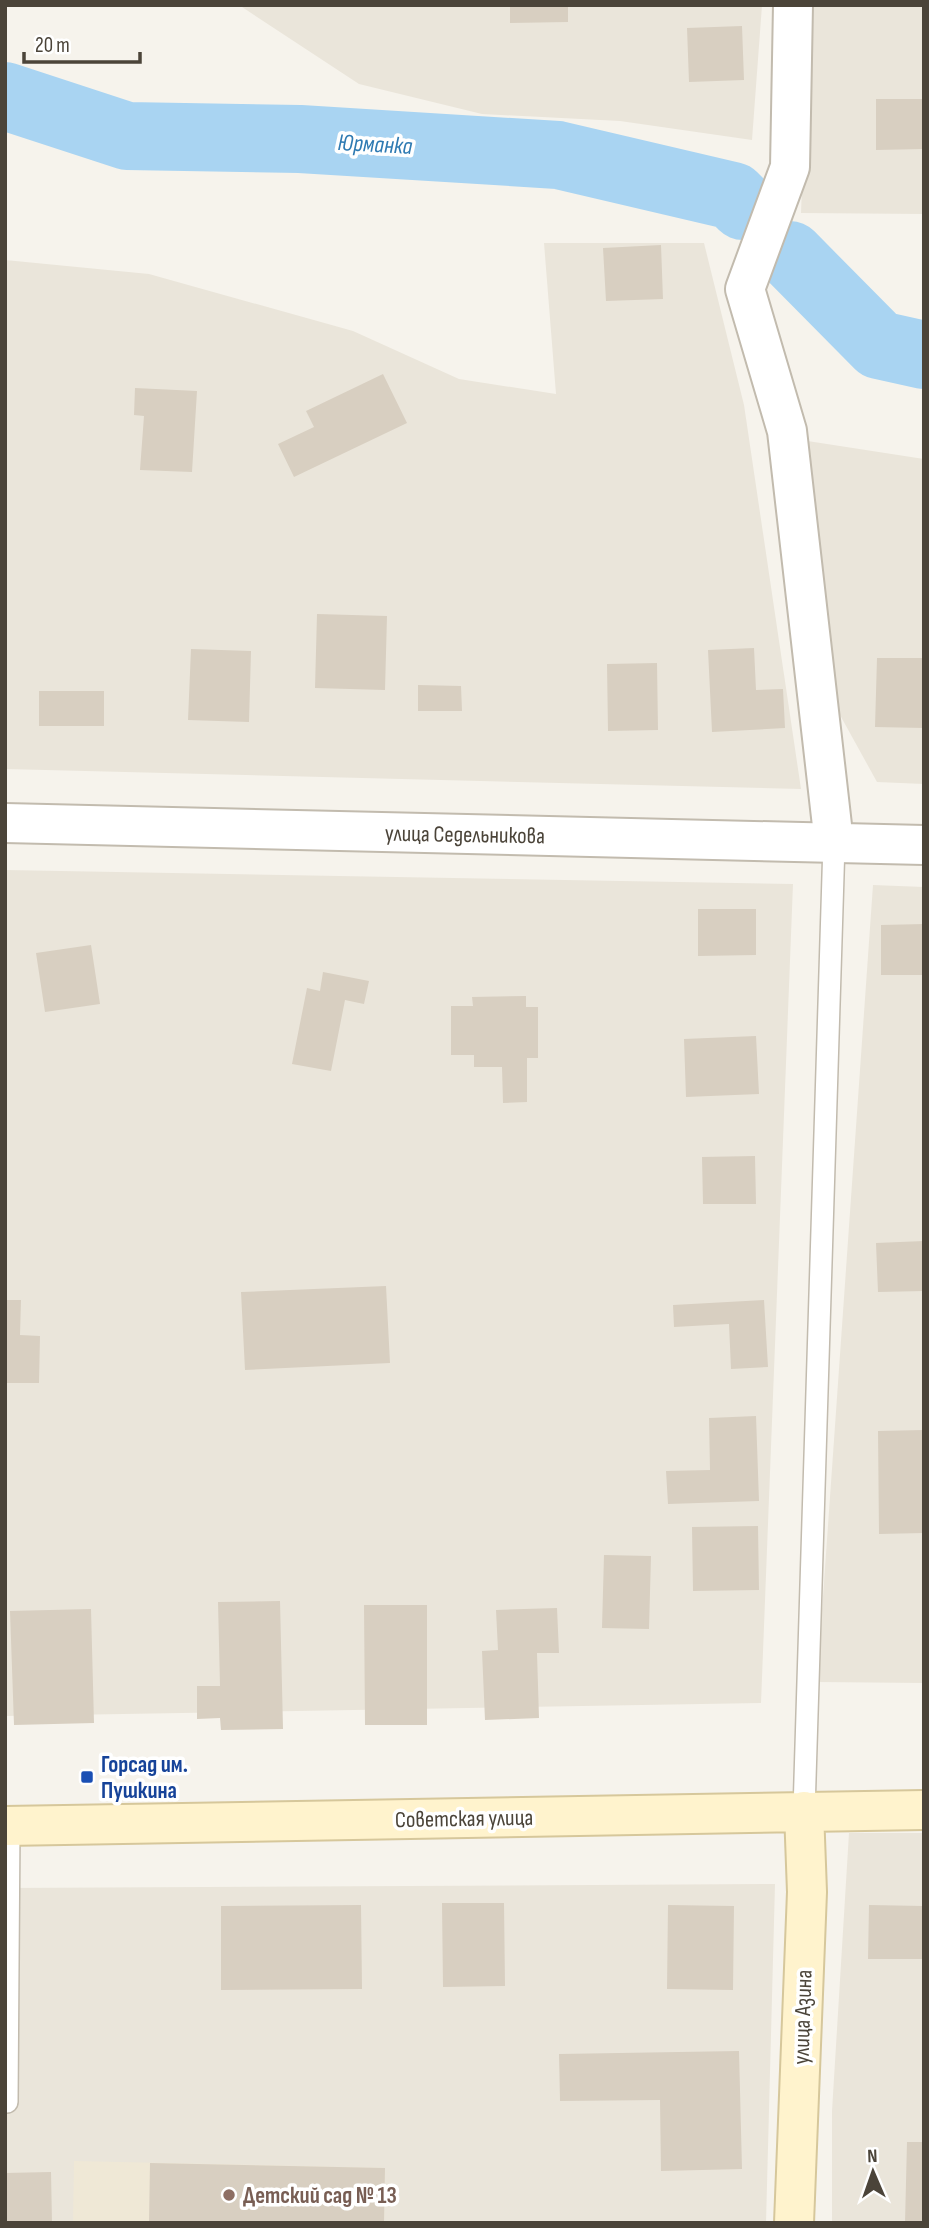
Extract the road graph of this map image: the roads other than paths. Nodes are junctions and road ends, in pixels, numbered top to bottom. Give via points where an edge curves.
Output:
1 (793, 5) edge
2 (5, 823) edge
3 (834, 843) junction
4 (924, 845) edge
5 (924, 1810) edge
6 (804, 1811) junction
7 (7, 1826) edge
8 (7, 2102) dead end
9 (794, 2223) edge

1 - 3 street via 789,167 746,289 787,431
2 - 3 street, улица Седельникова
3 - 4 street, улица Седельникова
3 - 6 lane
5 - 6 main road, Советская улица
6 - 7 main road, Советская улица
6 - 9 main road, улица Азина via 807,1892
7 - 8 lane

